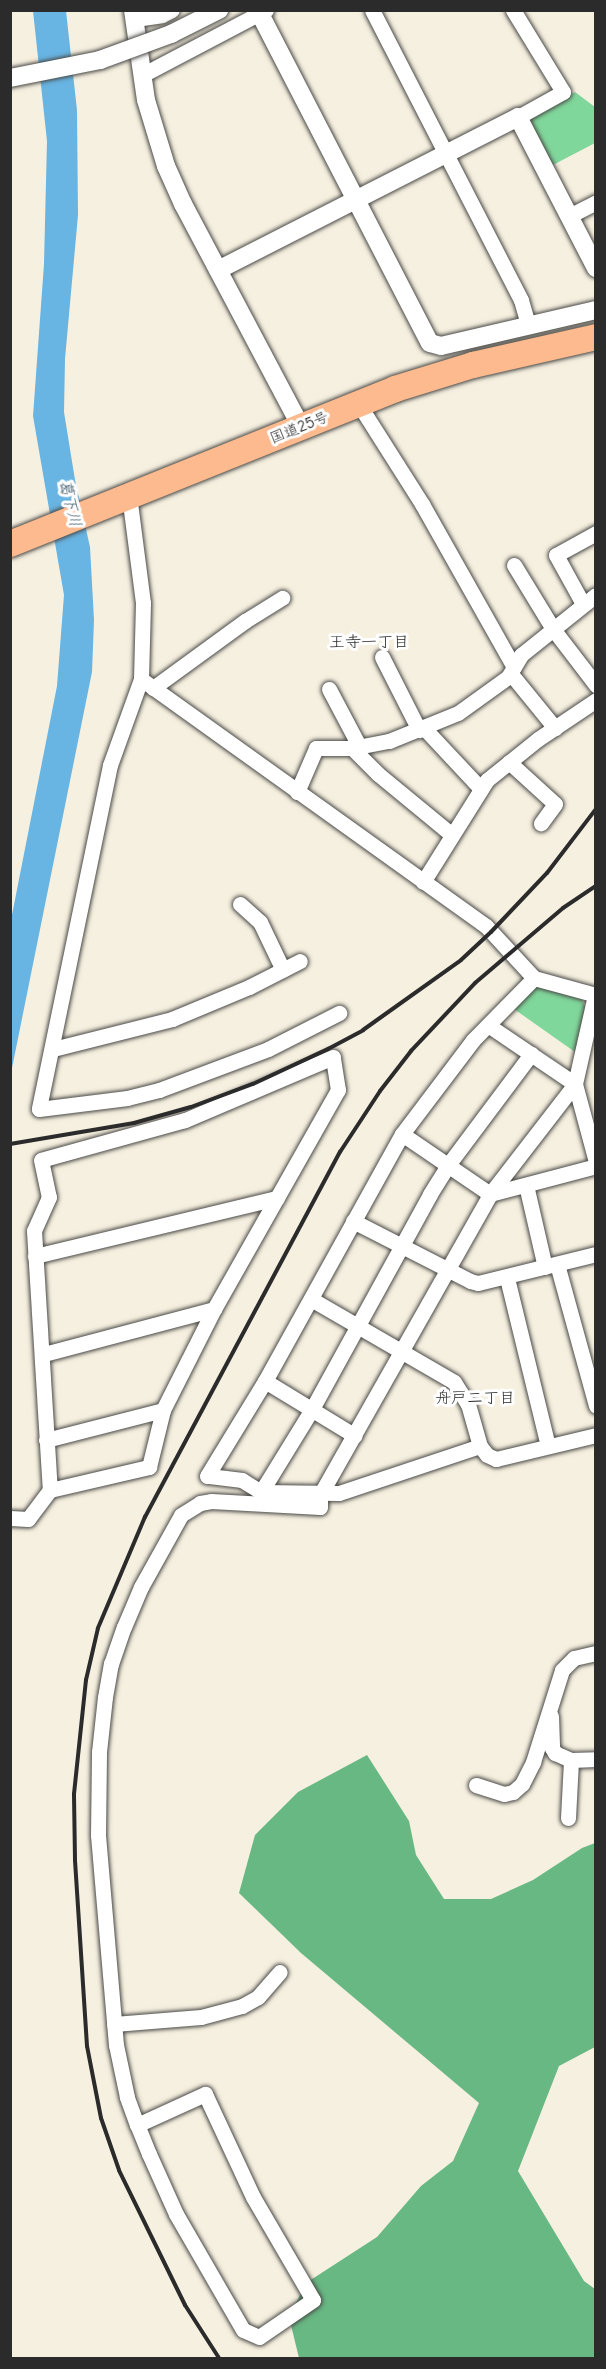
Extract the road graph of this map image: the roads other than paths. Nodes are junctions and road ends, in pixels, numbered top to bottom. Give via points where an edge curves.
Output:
1 (172, 10) edge
2 (219, 10) edge
3 (372, 10) edge
4 (513, 10) edge
5 (263, 12) edge
6 (134, 15) edge
7 (142, 75) junction
8 (10, 78) edge
9 (518, 117) junction
10 (446, 154) junction
11 (356, 200) junction
12 (596, 202) edge
13 (569, 216) junction
14 (596, 268) edge
15 (218, 270) junction
16 (596, 310) edge
17 (528, 324) junction
18 (596, 337) edge
19 (358, 403) junction
20 (301, 427) junction
21 (123, 498) junction
22 (596, 533) edge
23 (20, 540) edge
24 (514, 565) dead end
25 (282, 598) dead end
26 (589, 600) edge
27 (553, 629) junction
28 (382, 657) dead end
29 (512, 670) junction
30 (147, 683) junction
31 (596, 685) edge
32 (329, 689) dead end
33 (596, 700) edge
34 (555, 728) junction
35 (421, 729) junction
36 (355, 747) junction
37 (509, 762) junction
38 (481, 789) junction
39 (297, 792) junction
40 (541, 823) dead end
41 (452, 835) junction
42 (423, 882) junction
43 (240, 904) dead end
44 (300, 961) dead end
45 (283, 970) junction
46 (534, 978) junction
47 (595, 995) edge
48 (339, 1013) dead end
49 (488, 1025) junction
50 (53, 1049) junction
51 (531, 1054) junction
52 (575, 1084) junction
53 (402, 1134) junction
54 (596, 1164) edge
55 (448, 1165) junction
56 (526, 1185) junction
57 (490, 1194) junction
58 (277, 1198) junction
59 (353, 1221) junction
60 (401, 1246) junction
61 (596, 1254) edge
62 (35, 1256) junction
63 (551, 1266) junction
64 (447, 1270) junction
65 (507, 1278) junction
66 (311, 1299) junction
67 (214, 1310) junction
68 (358, 1327) junction
69 (44, 1354) junction
70 (402, 1354) junction
71 (265, 1381) junction
72 (596, 1406) edge
73 (312, 1408) junction
74 (163, 1410) junction
75 (596, 1435) edge
76 (355, 1436) junction
77 (46, 1440) junction
78 (480, 1446) junction
79 (548, 1446) junction
80 (50, 1490) junction
81 (261, 1492) junction
82 (320, 1495) junction
83 (10, 1518) edge
84 (596, 1653) edge
85 (550, 1701) junction
86 (596, 1759) edge
87 (571, 1760) junction
88 (476, 1785) dead end
89 (568, 1818) dead end
90 (280, 1972) dead end
91 (114, 2024) junction
92 (137, 2125) junction

1 - 6 street via 162,15
2 - 8 street, bridge via 171,34 100,60
3 - 10 street
4 - 9 street via 563,92
5 - 7 street
5 - 11 street
6 - 7 street
7 - 15 street via 166,166
9 - 10 street
9 - 13 street
10 - 11 street
10 - 17 street via 521,300
11 - 15 street
11 - 17 street via 430,343 441,346
12 - 13 street
13 - 14 street
15 - 20 street
16 - 17 street
18 - 19 highway, 国道25号 via 433,375
19 - 20 highway, 国道25号
19 - 29 street via 422,504
20 - 21 highway, 国道25号
21 - 23 highway, 国道25号
21 - 30 street via 143,603
22 - 26 street via 556,555
24 - 27 street
25 - 30 street
26 - 27 street
27 - 29 street via 521,656
27 - 31 street
28 - 35 street
29 - 34 street
29 - 35 street via 468,707
30 - 39 street
30 - 50 street via 110,765
32 - 36 street
33 - 34 street
34 - 37 street
35 - 36 street via 389,741
35 - 38 street
36 - 39 street via 316,748
36 - 41 street via 378,774
37 - 38 street
37 - 40 street via 555,804
38 - 41 street
39 - 42 street
41 - 42 street
42 - 46 street via 486,927
43 - 45 street via 260,922
44 - 45 street
45 - 50 street via 172,1019
46 - 47 street
46 - 49 street
47 - 52 street
48 - 50 street via 268,1049 159,1090 39,1109
49 - 51 street
49 - 53 street
51 - 52 street
51 - 55 street
52 - 54 street
52 - 57 street
53 - 55 street
53 - 59 street
54 - 56 street
55 - 57 street
55 - 60 street
56 - 57 street
56 - 63 street
57 - 64 street
58 - 62 street
58 - 62 street via 338,1090 333,1057 185,1120 41,1160 49,1197 34,1231
58 - 67 street
59 - 60 street
59 - 66 street
60 - 64 street
60 - 68 street
61 - 63 street
62 - 69 street
63 - 65 street
63 - 72 street
64 - 65 street via 478,1283
64 - 70 street
65 - 79 street
66 - 68 street
66 - 71 street
67 - 69 street
67 - 74 street
68 - 70 street
68 - 73 street
69 - 77 street
70 - 76 street
70 - 78 street via 454,1382 468,1404
71 - 73 street
71 - 81 street via 207,1476 242,1480
73 - 76 street
73 - 81 street
74 - 77 street
74 - 80 street via 150,1467
75 - 79 street
76 - 82 street
77 - 80 street
78 - 79 street via 496,1459
78 - 82 street via 355,1489
80 - 83 street via 28,1520
81 - 82 street
82 - 91 street via 320,1507 211,1501 189,1508 175,1523 124,1627 105,1697 98,1792 105,1940
84 - 85 street via 567,1662
85 - 87 street via 552,1748 555,1754
85 - 88 street via 533,1762 522,1784 504,1794
86 - 87 street
87 - 89 street
90 - 91 street via 271,1986 242,2006 201,2017
91 - 92 street via 120,2069
92 - 92 street via 176,2214 243,2330 259,2337 314,2300 253,2197 205,2094

